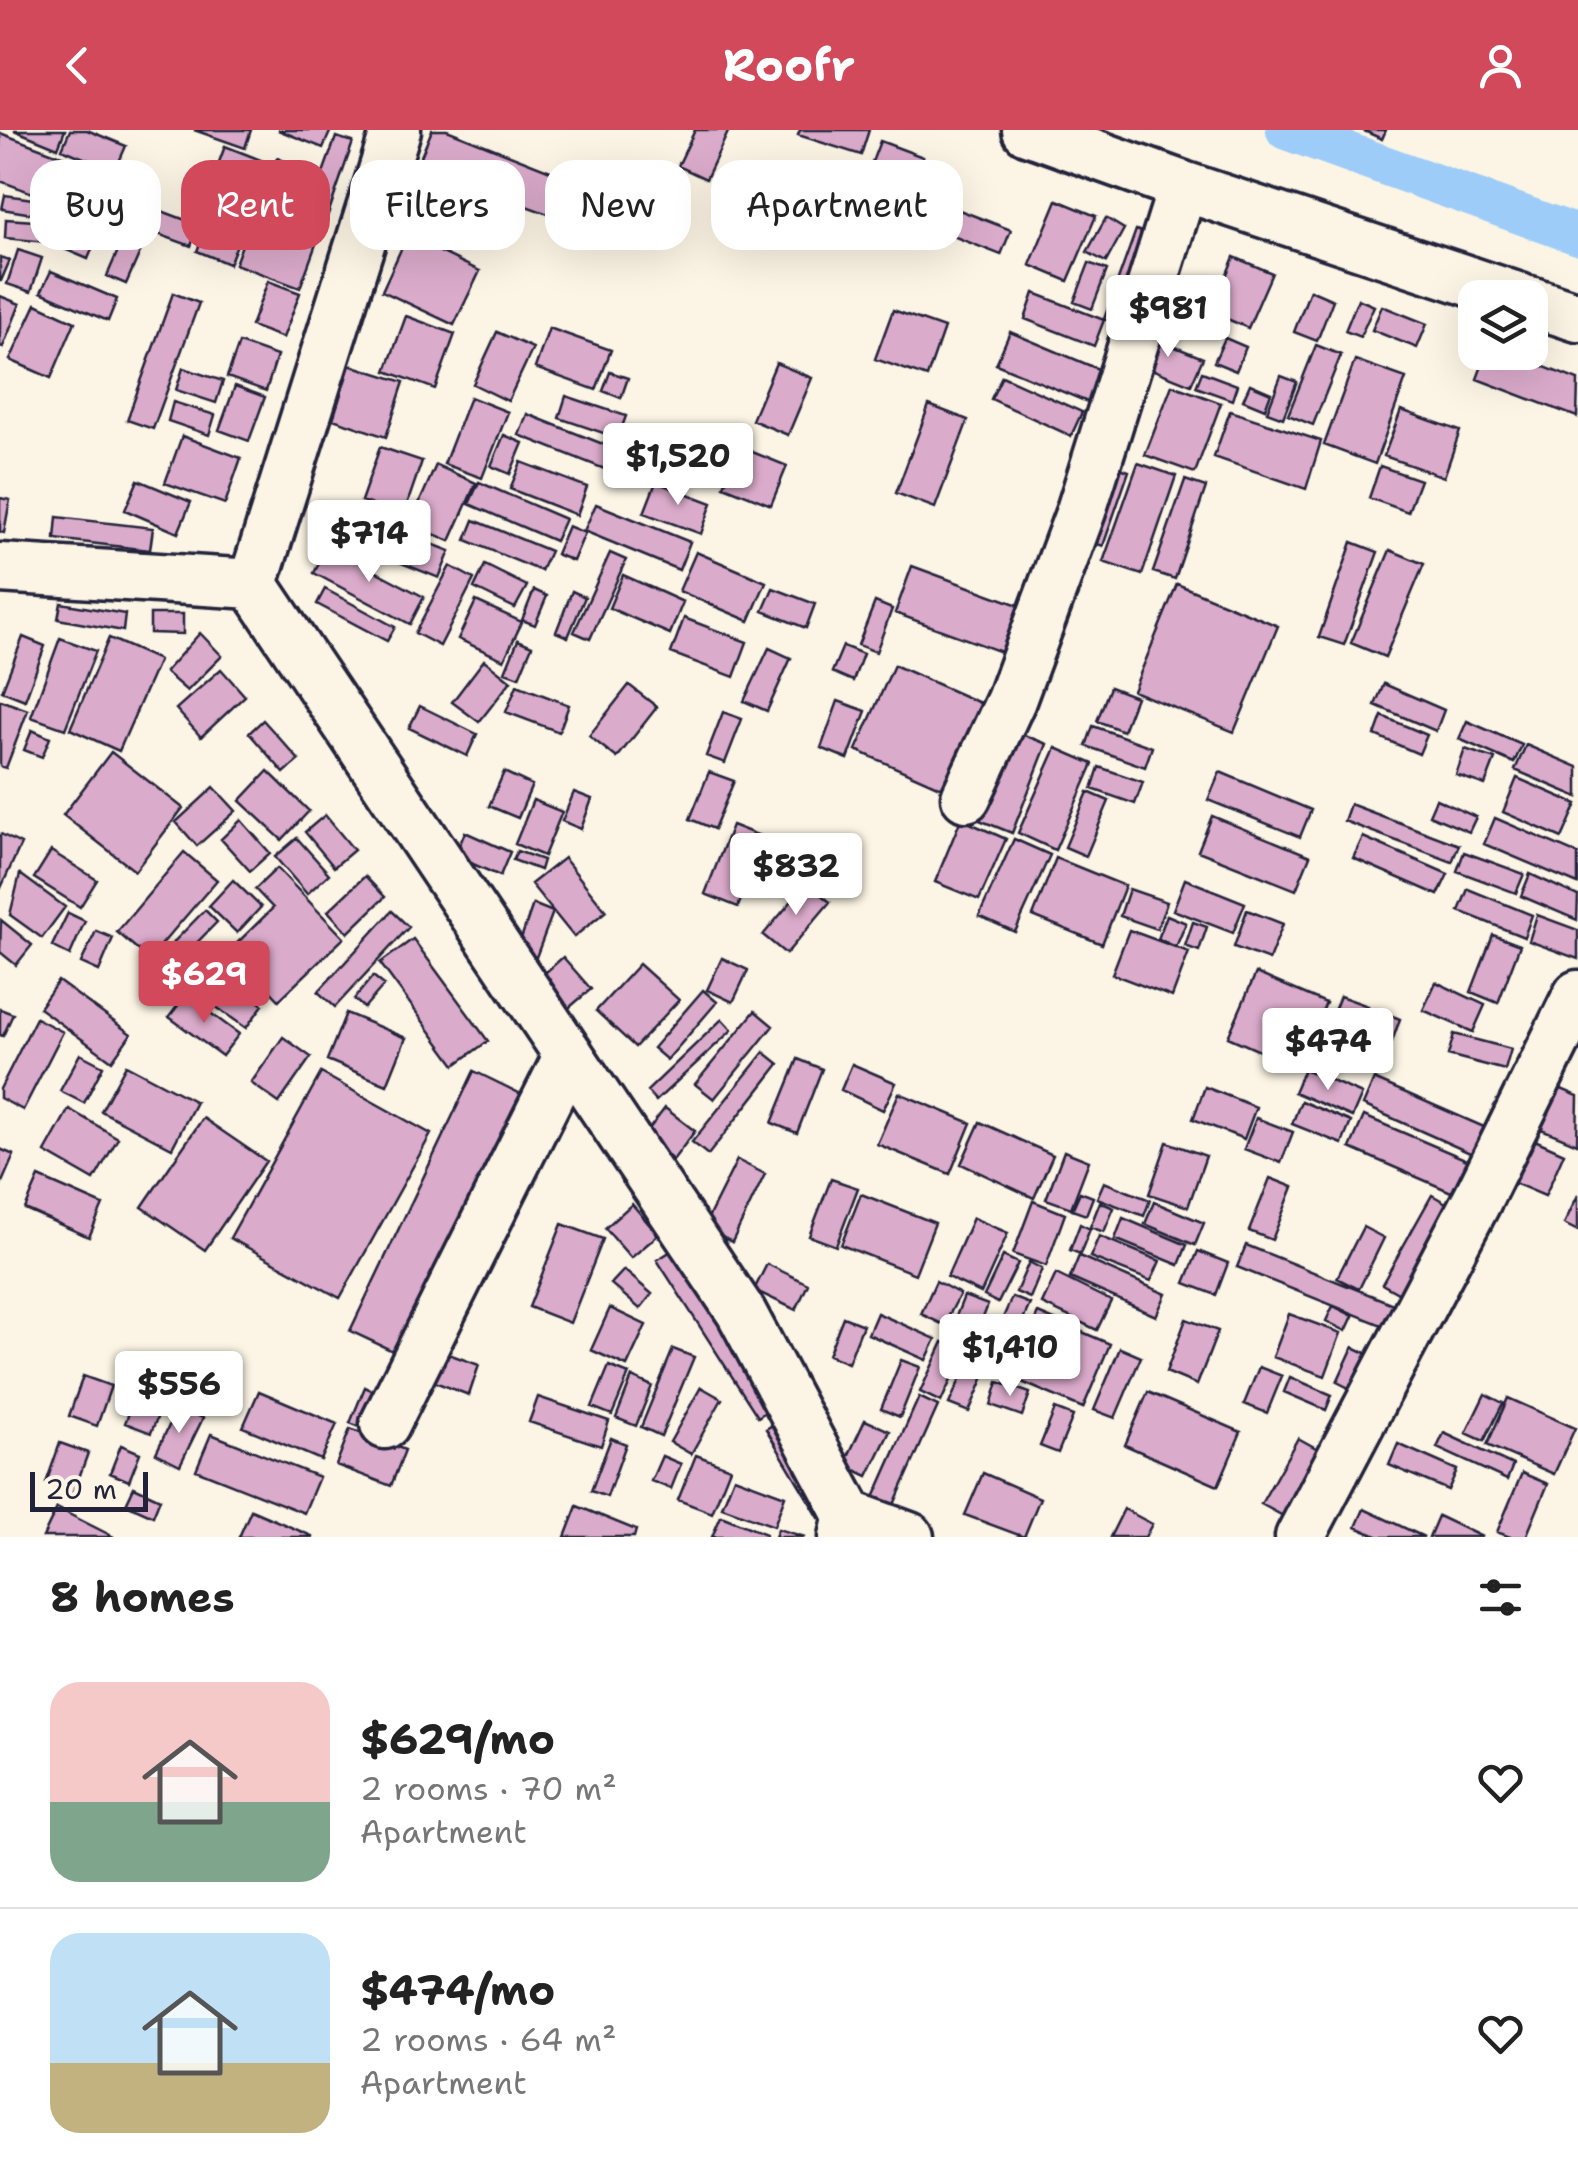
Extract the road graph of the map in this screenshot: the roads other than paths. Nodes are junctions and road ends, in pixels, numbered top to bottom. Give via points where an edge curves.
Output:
1 (396, 130) edge
2 (1027, 130) edge
3 (1183, 186) junction
4 (1466, 280) edge
5 (1548, 307) edge
6 (1578, 317) edge
7 (0, 568) edge
8 (253, 584) junction
9 (966, 797) dead end
10 (1578, 995) edge
11 (569, 1055) junction
12 (385, 1424) dead end
13 (846, 1526) edge
14 (909, 1537) edge
15 (1300, 1537) edge

1 - 8 street
2 - 3 street
3 - 4 street
3 - 9 street via 1081,511 1011,700
5 - 6 street
7 - 8 street
8 - 11 street
10 - 15 street
11 - 12 street
11 - 13 street via 741,1312
13 - 14 street

